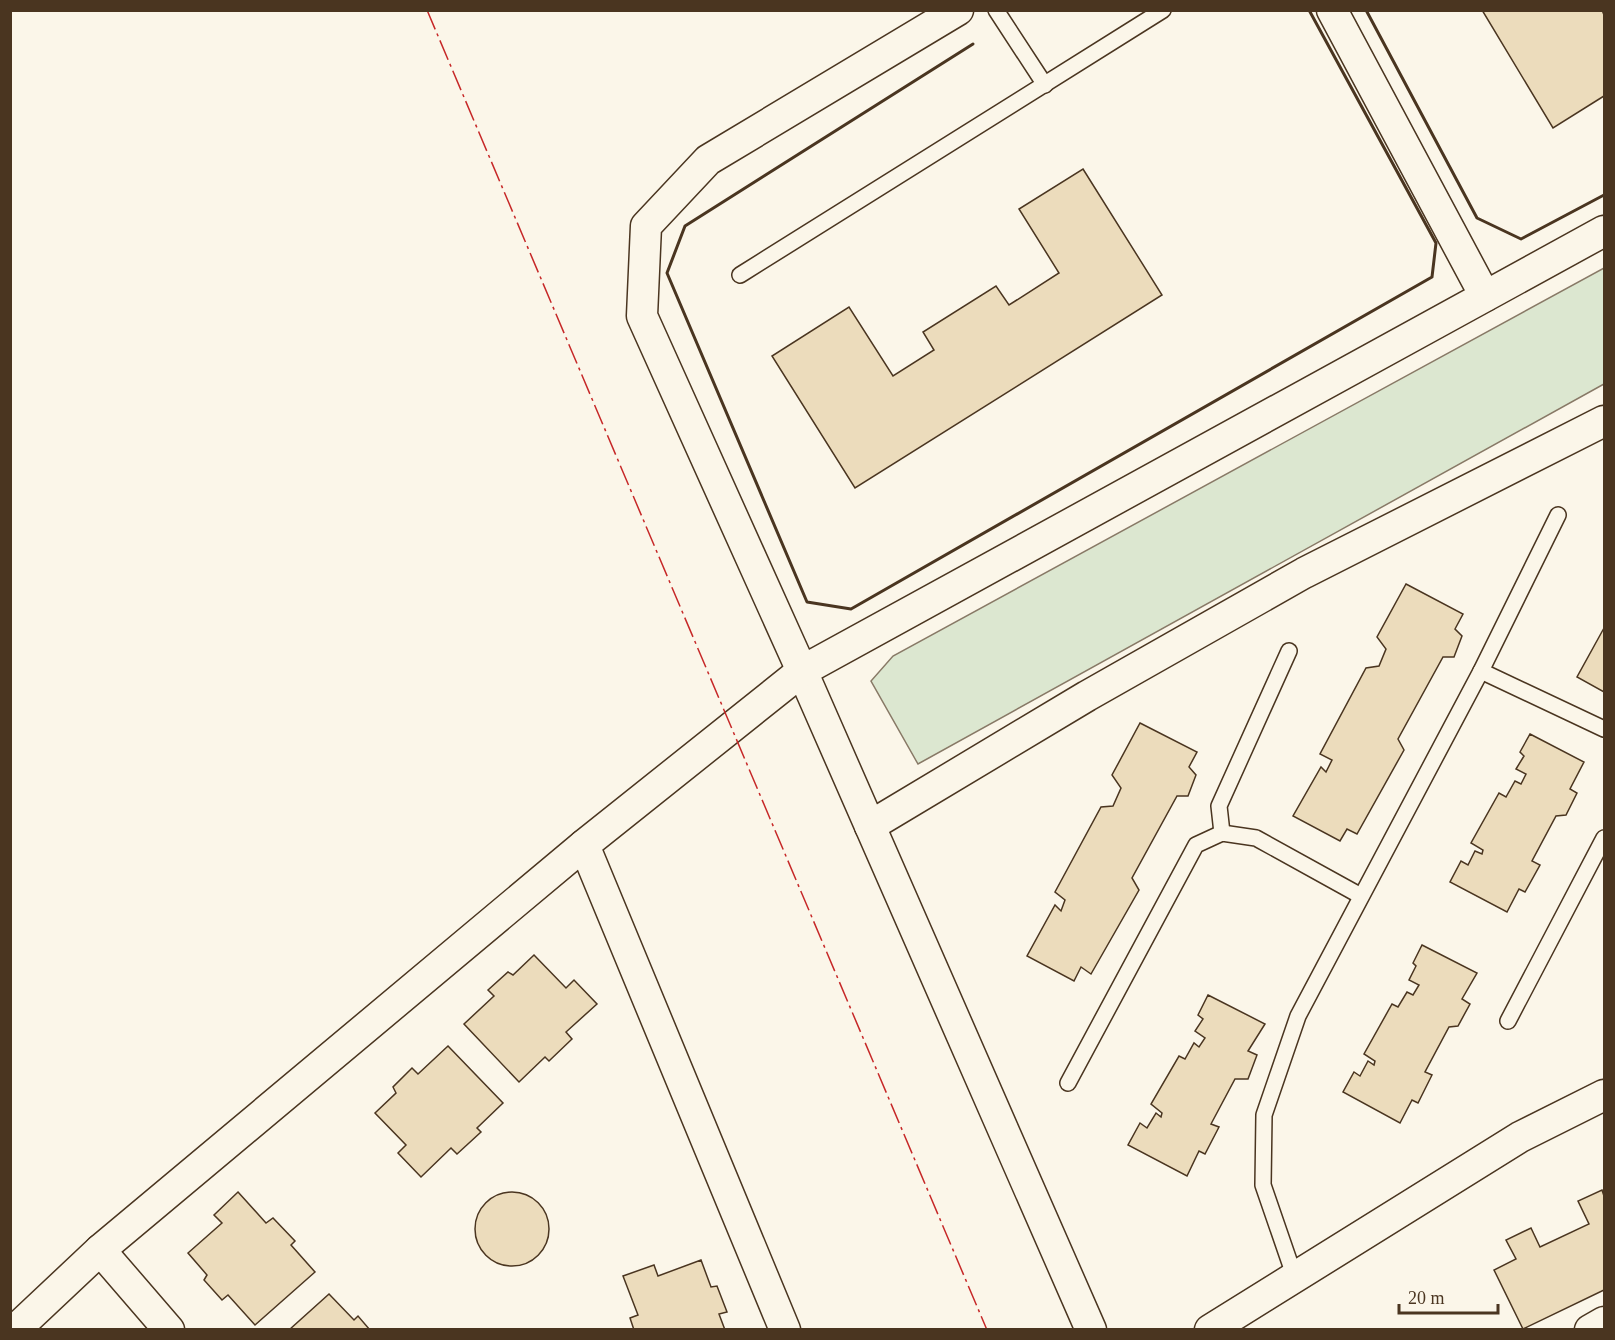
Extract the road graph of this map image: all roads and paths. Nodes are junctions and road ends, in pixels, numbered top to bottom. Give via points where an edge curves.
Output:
1 (958, 10) edge
2 (996, 10) edge
3 (1163, 10) edge
4 (1332, 10) edge
5 (1045, 85) junction
6 (1605, 231) edge
7 (740, 275) dead end
8 (1485, 296) junction
9 (1605, 421) edge
10 (1558, 515) dead end
11 (1289, 651) dead end
12 (802, 671) junction
13 (1481, 671) junction
14 (1605, 729) edge
15 (870, 826) junction
16 (1222, 832) junction
17 (1605, 838) edge
18 (584, 845) junction
19 (1361, 896) junction
20 (1508, 1021) dead end
21 (1068, 1083) dead end
22 (1605, 1095) edge
23 (100, 1250) junction
24 (1294, 1275) junction
25 (1605, 1322) edge
26 (15, 1329) edge
27 (169, 1329) edge
28 (785, 1329) edge
29 (1091, 1329) edge
30 (1210, 1329) edge
31 (1590, 1329) edge

1 - 12 street via 708,160 646,226 642,316
2 - 5 lane
3 - 5 lane
4 - 8 street
5 - 7 lane
6 - 8 street
8 - 12 street
9 - 15 street via 1304,573 1087,696
10 - 13 lane
11 - 16 lane via 1219,806
12 - 15 street
12 - 18 street
13 - 14 lane
13 - 19 lane
15 - 29 street
16 - 19 lane via 1256,838
16 - 21 lane via 1196,844
17 - 20 lane
18 - 23 street
18 - 28 street
19 - 24 lane via 1298,1016 1264,1114 1263,1185
22 - 24 street via 1521,1137
23 - 26 street
23 - 27 street
24 - 30 street
25 - 31 street

